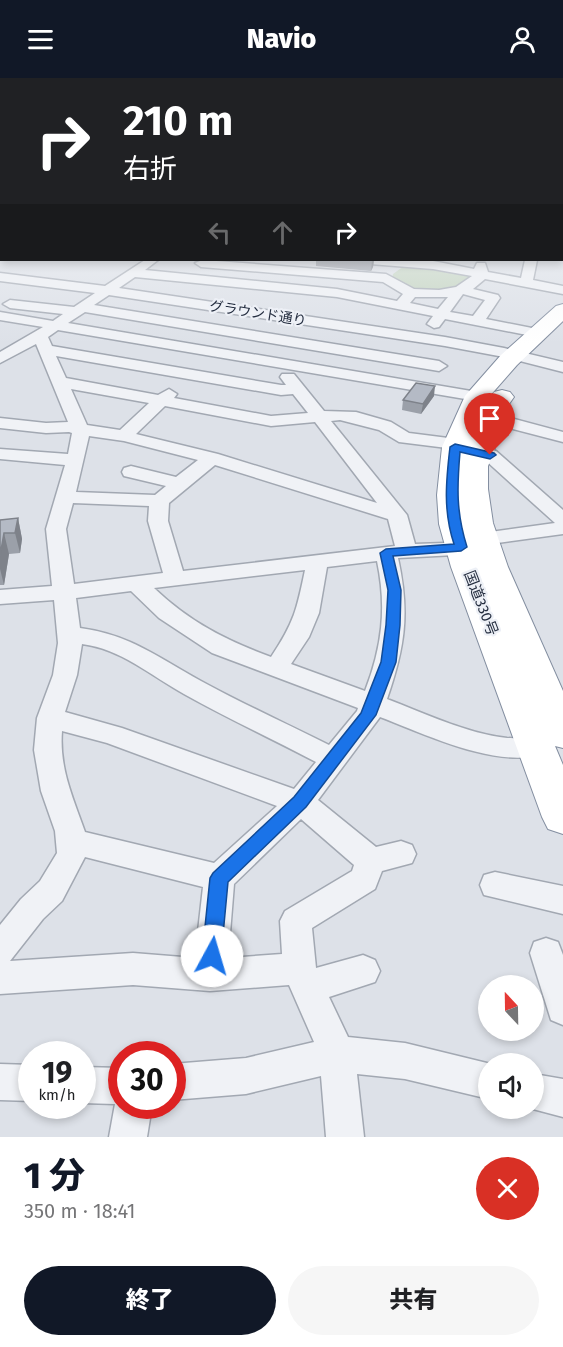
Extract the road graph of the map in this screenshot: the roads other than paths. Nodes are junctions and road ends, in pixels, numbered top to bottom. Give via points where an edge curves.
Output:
1 (150, 261) edge
2 (397, 261) edge
3 (531, 261) edge
4 (192, 262) dead end
5 (213, 262) edge
6 (290, 265) edge
7 (483, 266) edge
8 (132, 273) junction
9 (0, 277) edge
10 (386, 278) junction
11 (526, 282) junction
12 (274, 286) junction
13 (107, 289) junction
14 (460, 290) junction
15 (563, 290) edge
16 (411, 292) junction
17 (365, 298) junction
18 (0, 303) edge
19 (401, 305) junction
20 (78, 309) junction
21 (563, 310) edge
22 (255, 313) junction
23 (442, 313) junction
24 (0, 316) edge
25 (478, 321) junction
26 (341, 326) junction
27 (233, 332) junction
28 (382, 332) junction
29 (399, 334) junction
30 (47, 337) junction
31 (424, 338) junction
32 (0, 341) edge
33 (466, 345) junction
34 (21, 346) junction
35 (543, 349) edge
36 (212, 352) junction
37 (384, 356) junction
38 (0, 358) edge
39 (278, 363) junction
40 (439, 366) dead end
41 (187, 375) junction
42 (370, 378) junction
43 (60, 382) junction
44 (297, 389) junction
45 (162, 400) junction
46 (483, 406) junction
47 (321, 416) junction
48 (0, 423) edge
49 (80, 429) junction
50 (124, 436) junction
51 (563, 437) edge
52 (464, 448) junction
53 (0, 454) edge
54 (212, 458) junction
55 (76, 460) junction
56 (131, 472) dead end
57 (180, 484) junction
58 (65, 497) junction
59 (159, 501) junction
60 (396, 515) junction
61 (563, 520) edge
62 (563, 528) edge
63 (476, 544) junction
64 (396, 552) junction
65 (317, 561) junction
66 (175, 579) junction
67 (137, 584) junction
68 (64, 592) junction
69 (0, 597) edge
70 (69, 634) junction
71 (276, 668) junction
72 (370, 704) junction
73 (50, 718) junction
74 (563, 734) edge
75 (535, 747) junction
76 (333, 759) junction
77 (300, 802) junction
78 (563, 817) edge
79 (71, 841) junction
80 (219, 878) junction
81 (495, 885) dead end
82 (563, 900) edge
83 (0, 950) edge
84 (546, 953) dead end
85 (363, 971) dead end
86 (210, 975) junction
87 (0, 978) edge
88 (303, 978) junction
89 (563, 1008) edge
90 (337, 1054) junction
91 (478, 1078) edge
92 (186, 1081) edge
93 (0, 1082) edge
94 (18, 1083) edge
95 (544, 1094) edge
96 (563, 1098) edge
97 (131, 1119) edge
98 (128, 1137) edge
99 (345, 1137) edge

1 - 8 street
2 - 7 street
2 - 10 street
3 - 11 street
4 - 5 street
5 - 6 street
6 - 10 street
6 - 12 street
7 - 11 street
7 - 14 street
8 - 12 street
8 - 13 street
9 - 13 street, グラウンド通り
10 - 16 street
11 - 15 street
12 - 17 street
12 - 22 street
13 - 20 street
13 - 22 street, グラウンド通り
14 - 16 street via 439,294
14 - 23 street
14 - 25 street via 493,298
16 - 19 street
17 - 19 street
17 - 26 street
18 - 20 street
19 - 23 street
19 - 28 street
20 - 27 street
20 - 30 street
21 - 35 highway, 国道330号
22 - 26 street, グラウンド通り
22 - 27 street
23 - 25 street
23 - 31 street
24 - 30 street
25 - 33 street
25 - 35 street
26 - 28 street, グラウンド通り
27 - 36 street
27 - 37 street
28 - 29 street, グラウンド通り
29 - 31 street, グラウンド通り
29 - 37 street
30 - 34 street
30 - 36 street
30 - 41 street
30 - 43 street
31 - 33 street, グラウンド通り
32 - 34 street
33 - 35 street, グラウンド通り
34 - 38 street
35 - 46 highway, 国道330号
36 - 39 street
36 - 41 street
37 - 40 street
37 - 42 street
39 - 42 street
39 - 44 street
41 - 44 street via 281,390
41 - 45 street
42 - 46 street
43 - 45 street
43 - 49 street
44 - 47 street
45 - 47 street via 271,421
45 - 50 street
46 - 51 street
46 - 52 highway, 国道330号
47 - 52 street via 356,417 385,426 405,438
47 - 60 street
48 - 49 street
49 - 50 street
49 - 55 street
50 - 54 street
52 - 61 street via 490,455
52 - 63 highway, 国道330号 via 451,495 454,524
53 - 55 street
54 - 57 street
54 - 60 street
55 - 58 street
56 - 57 street
57 - 59 street
58 - 59 street
58 - 68 street via 56,529
59 - 66 street via 158,520
60 - 64 street
62 - 63 street
63 - 64 street
63 - 74 highway, 国道330号
63 - 75 highway, 国道330号
64 - 65 street
64 - 72 street via 388,662
65 - 66 street
65 - 71 street via 308,613
66 - 67 street
67 - 68 street
67 - 71 street via 167,614 220,647
68 - 69 street
68 - 70 street
70 - 73 street via 65,675
70 - 76 street via 104,639 131,650 192,687
71 - 72 street
72 - 75 street via 456,735 507,748
72 - 76 street via 368,715
73 - 77 street via 113,735
73 - 79 street via 47,750
75 - 78 highway, 国道330号
76 - 77 street
77 - 80 street
77 - 88 street via 386,857 364,880 296,921
79 - 80 street
79 - 83 street via 72,854 51,891
80 - 86 street
81 - 82 street
84 - 89 street
85 - 88 street
86 - 87 street via 134,969
86 - 88 street
88 - 90 street
90 - 91 street via 405,1061
90 - 92 street via 246,1076
90 - 99 street
93 - 94 street
95 - 96 street
97 - 98 street

